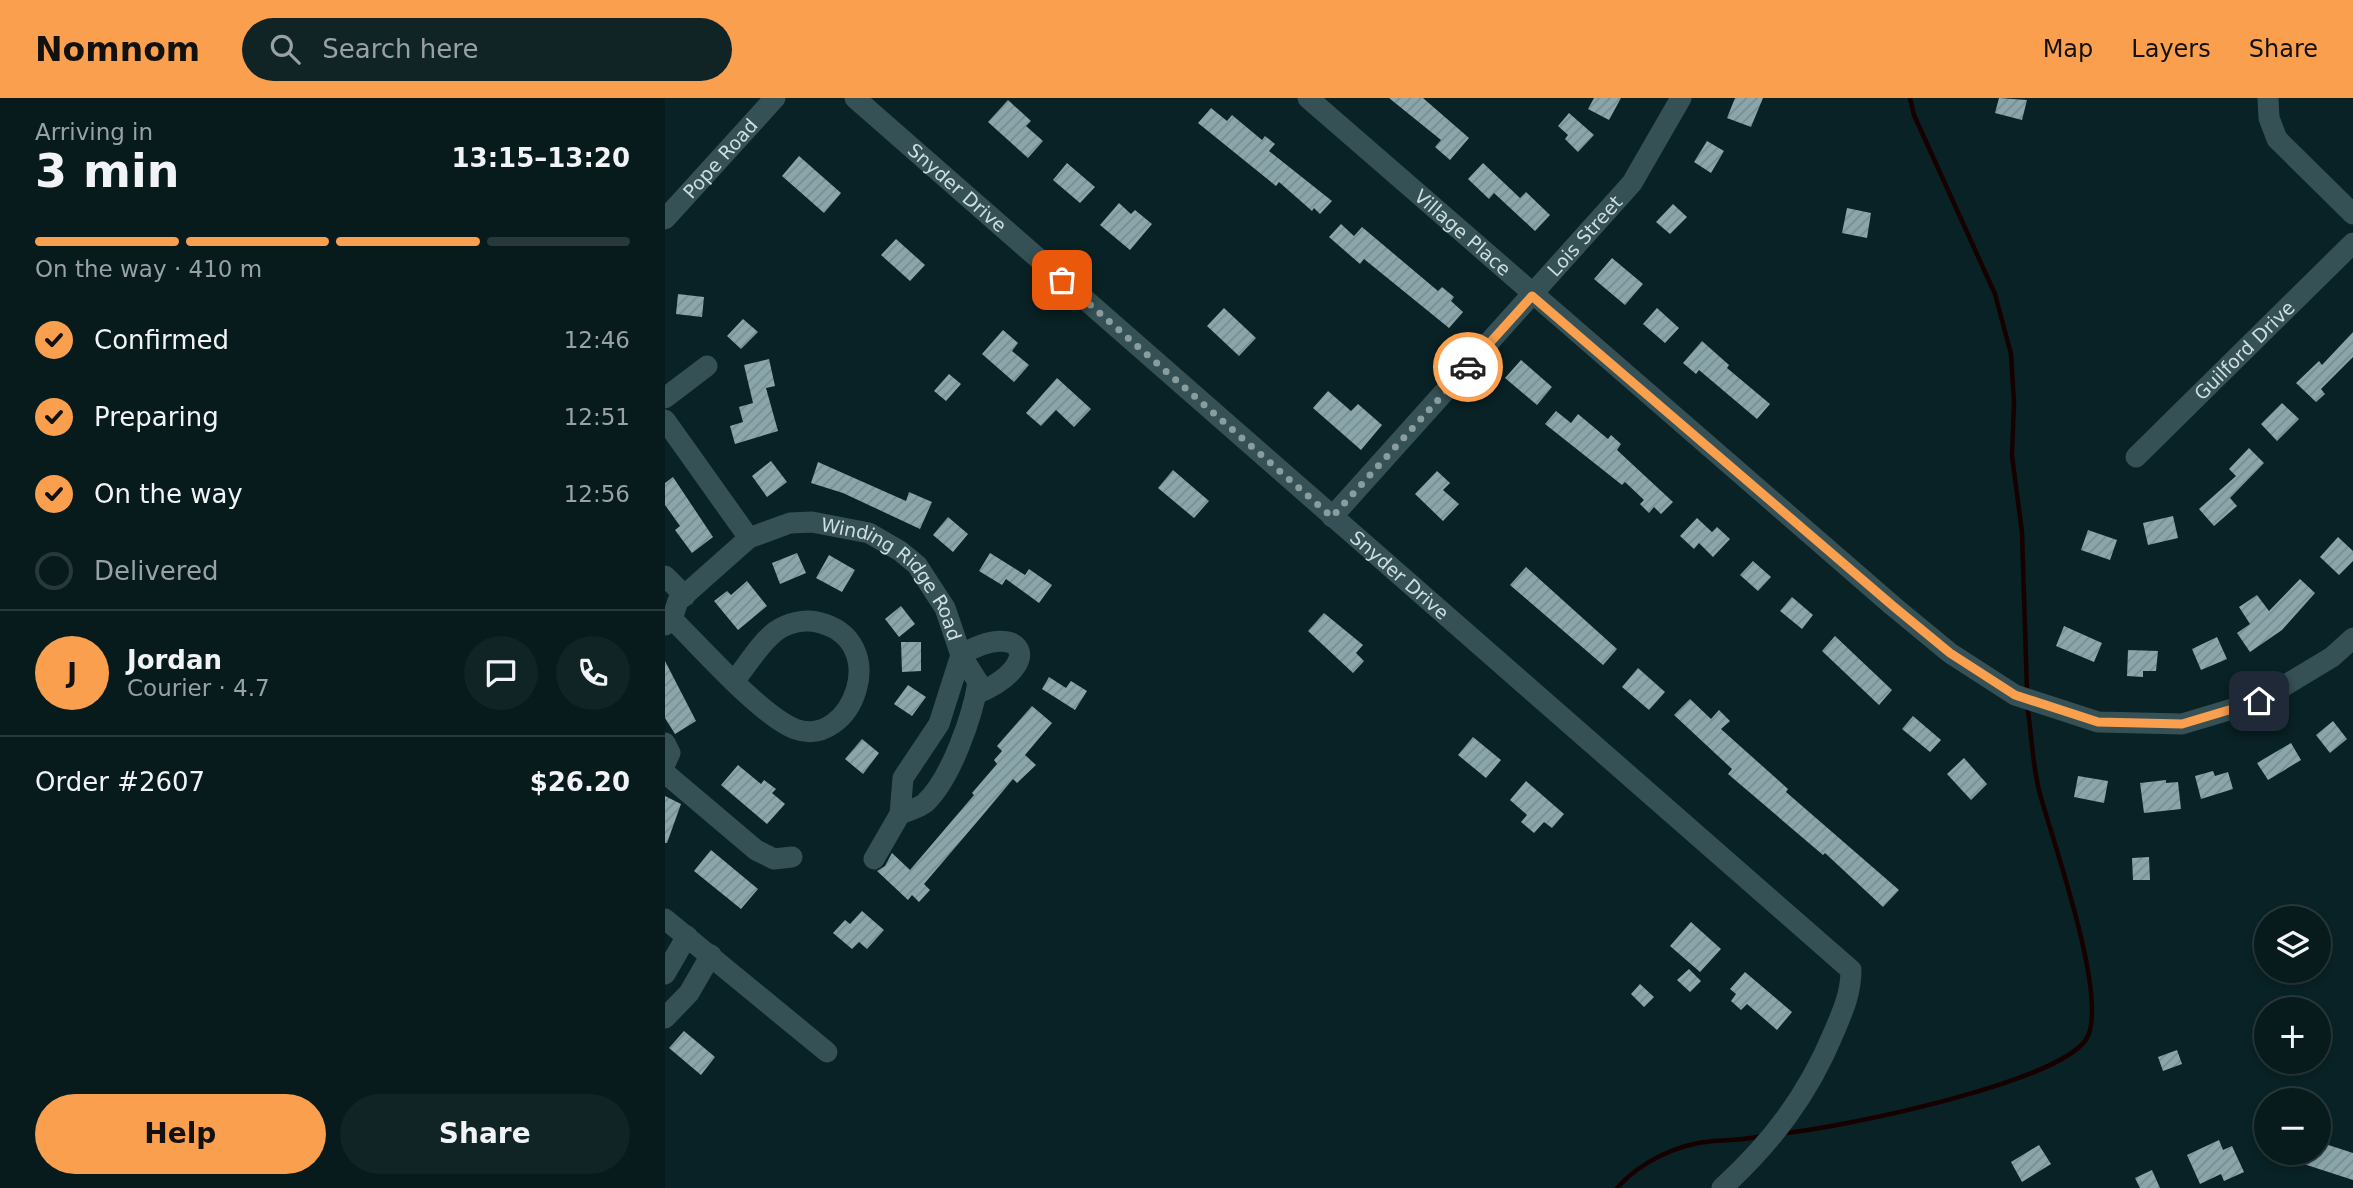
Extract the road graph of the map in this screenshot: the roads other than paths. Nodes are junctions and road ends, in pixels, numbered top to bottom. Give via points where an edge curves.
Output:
1 (775, 98) edge
2 (855, 98) edge
3 (1308, 98) edge
4 (1682, 98) edge
5 (2269, 98) edge
6 (2353, 214) edge
7 (665, 219) edge
8 (2353, 243) edge
9 (1532, 296) junction
10 (707, 366) dead end
11 (665, 398) edge
12 (665, 420) edge
13 (2136, 457) dead end
14 (1332, 517) junction
15 (749, 538) junction
16 (665, 576) edge
17 (685, 596) junction
18 (669, 622) edge
19 (2353, 638) edge
20 (961, 655) junction
21 (735, 680) junction
22 (976, 694) junction
23 (665, 743) edge
24 (665, 764) edge
25 (665, 773) edge
26 (900, 814) junction
27 (792, 857) dead end
28 (874, 859) dead end
29 (665, 919) edge
30 (687, 936) junction
31 (711, 955) junction
32 (665, 974) edge
33 (665, 1018) edge
34 (827, 1052) dead end
35 (1722, 1188) edge

1 - 7 street, Pope Road
2 - 14 street, Snyder Drive
3 - 9 street, Village Place
4 - 9 street, Lois Street via 1632,183
5 - 6 street via 2269,118 2277,139
8 - 13 street, Guilford Drive
9 - 14 street, Lois Street
9 - 19 street, Village Place via 1950,653 2015,695 2098,722 2182,724 2259,701 2332,657
10 - 11 street
12 - 15 street
14 - 35 street, Snyder Drive via 1851,970 1848,999 1813,1079 1772,1139
15 - 17 street, Winding Ridge Road
15 - 20 street, Winding Ridge Road via 776,526 812,522 882,539 917,565 930,582 945,608
16 - 17 street
17 - 18 street, Winding Ridge Road
18 - 21 street
20 - 22 street via 978,682
20 - 22 street via 980,643 999,640 1019,651 1020,662 1014,672
20 - 26 street, Winding Ridge Road via 939,724 903,778
21 - 21 street via 781,721 798,730 814,731 835,722 849,706 859,677 859,656 846,636 833,628 798,622 777,630
22 - 26 street via 946,772 924,804
23 - 24 street via 670,753
25 - 27 street via 756,850 773,859
26 - 28 street, Winding Ridge Road
29 - 30 street
30 - 31 street
30 - 32 street
31 - 33 street via 689,993
31 - 34 street

